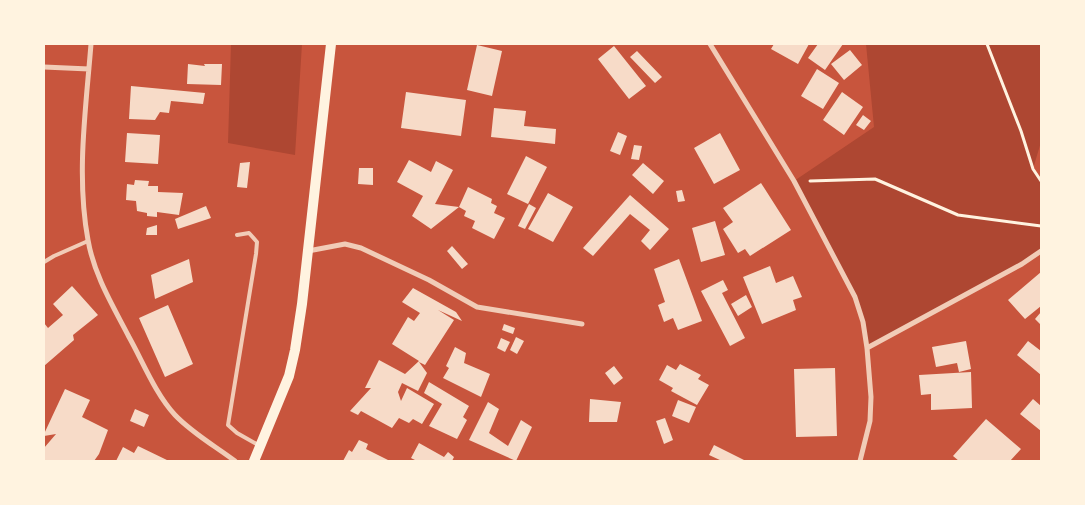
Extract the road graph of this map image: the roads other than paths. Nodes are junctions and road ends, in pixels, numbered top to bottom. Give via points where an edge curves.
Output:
1 (91, 44) edge
2 (331, 44) edge
3 (710, 44) edge
4 (44, 67) edge
5 (89, 69) junction
6 (238, 235) dead end
7 (88, 241) junction
8 (308, 251) junction
9 (1041, 251) edge
10 (44, 262) edge
11 (582, 324) dead end
12 (867, 348) junction
13 (260, 446) junction
14 (235, 461) edge
15 (254, 461) edge
16 (860, 461) edge

1 - 5 street
2 - 8 main road
3 - 12 street via 794,181 855,297
4 - 5 street
5 - 7 street via 82,152 82,195
6 - 13 lane via 249,233 257,242 228,425
7 - 10 lane
7 - 14 street via 106,293 162,398 186,424
8 - 11 street via 345,244 361,248 478,306
8 - 13 main road via 289,376
9 - 12 street
12 - 16 street via 872,397
13 - 15 main road

